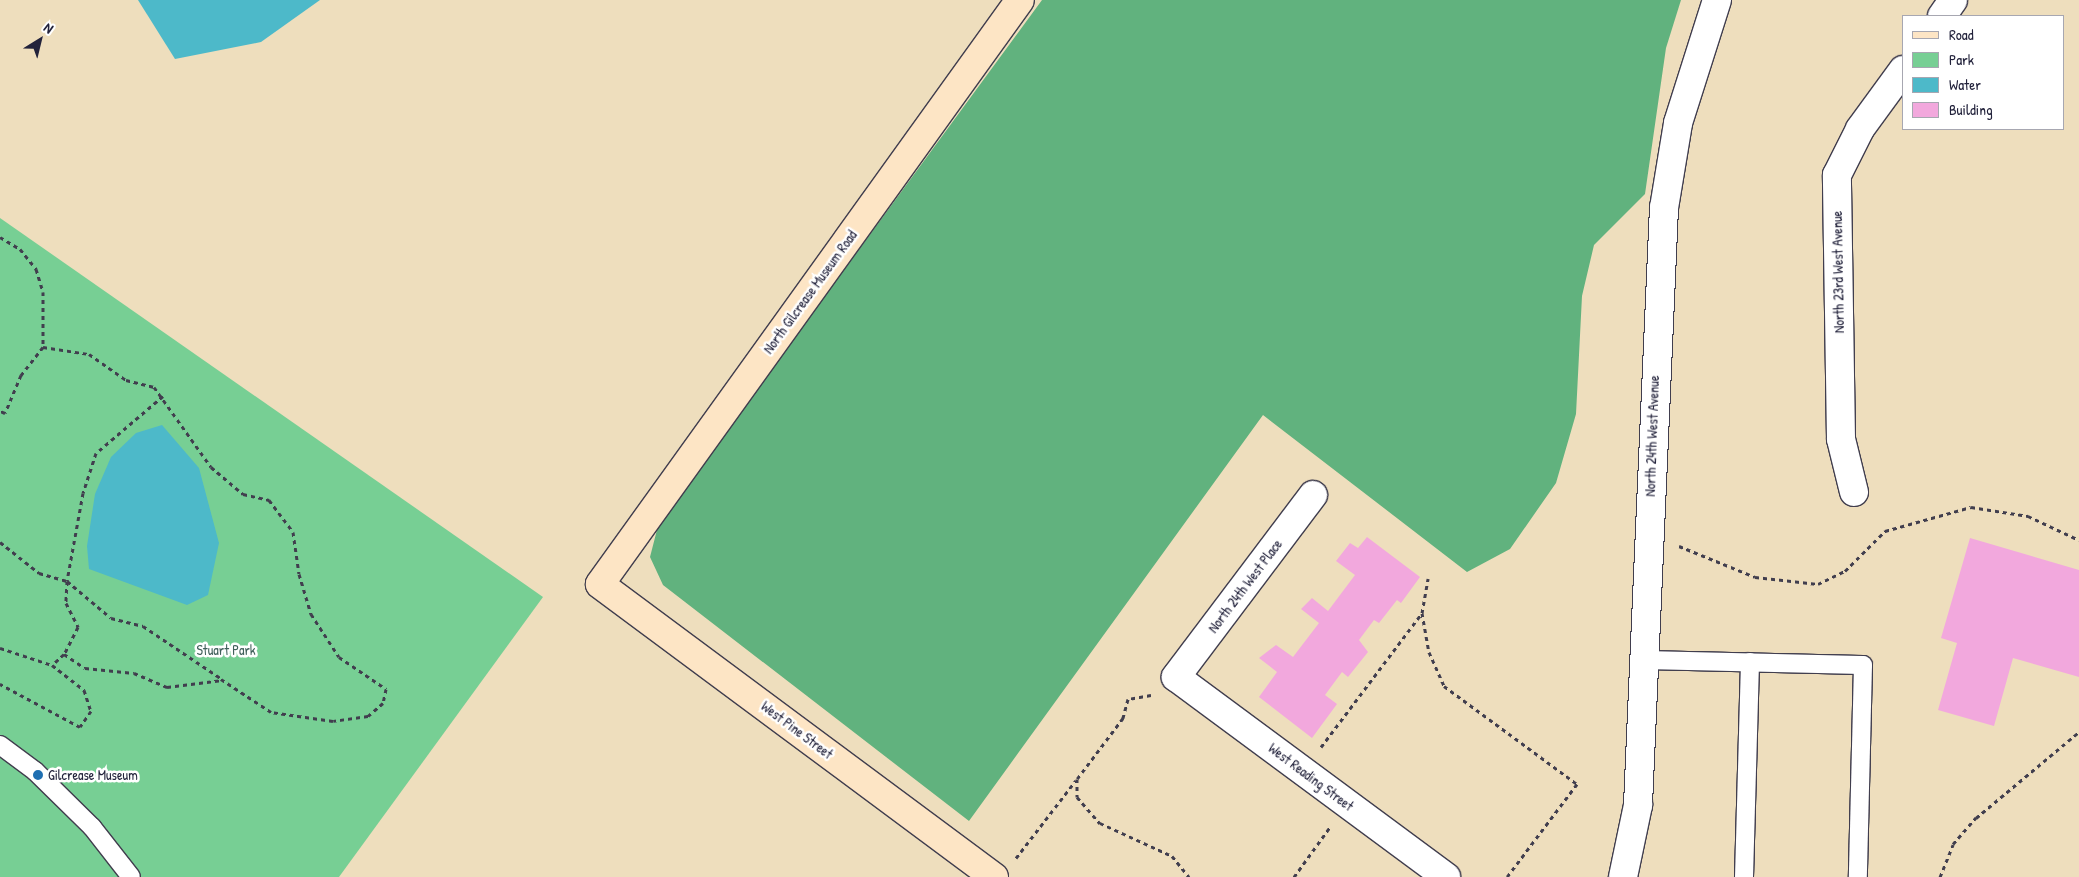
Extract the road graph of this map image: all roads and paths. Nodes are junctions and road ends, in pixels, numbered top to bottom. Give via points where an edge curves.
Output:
1 (1020, 0) edge
2 (1716, 0) edge
3 (1953, 0) edge
4 (1943, 15) edge
5 (1902, 71) edge
6 (0, 237) edge
7 (43, 347) junction
8 (163, 396) junction
9 (0, 411) edge
10 (1854, 492) dead end
11 (1313, 495) dead end
12 (1648, 537) junction
13 (2079, 540) edge
14 (0, 542) edge
15 (1428, 579) dead end
16 (67, 581) junction
17 (600, 584) joint
18 (1422, 613) junction
19 (0, 648) edge
20 (64, 654) junction
21 (1643, 660) junction
22 (1750, 662) junction
23 (52, 665) junction
24 (1176, 677) junction
25 (221, 678) junction
26 (0, 684) edge
27 (2079, 732) edge
28 (0, 745) edge
29 (1303, 771) junction
30 (1077, 779) junction
31 (1347, 804) junction
32 (1004, 869) edge
33 (130, 877) edge
34 (1189, 877) edge
35 (1294, 877) edge
36 (1446, 877) edge
37 (1507, 877) edge
38 (1622, 877) edge
39 (1744, 877) edge
40 (1858, 877) edge
41 (1940, 877) edge

1 - 17 street, North Gilcrease Museum Road
2 - 12 street, North 24th West Avenue via 1678,123 1664,208
3 - 4 street
5 - 10 street, North 23rd West Avenue via 1860,129 1837,175 1841,439
6 - 7 path via 20,249 36,269 43,292
7 - 8 path via 89,354 126,380 154,387
7 - 9 path via 21,375 5,413
8 - 16 path via 96,453 83,493
8 - 25 path via 211,467 243,494 269,500 293,532 299,574 311,614 339,657 386,688 383,703 368,716 333,721 271,712
11 - 24 street, North 24th West Place
12 - 13 path via 1670,540 1694,555 1755,576 1818,584 1845,571 1885,531 1971,507 2028,516
12 - 21 street, North 24th West Avenue
14 - 16 path via 39,573
15 - 18 path
16 - 20 path via 66,603 78,627
16 - 25 path via 111,618 143,626
17 - 32 street, West Pine Street
18 - 29 path
18 - 37 path via 1429,652 1444,686 1577,784
19 - 23 path
20 - 23 path
20 - 25 path via 85,668 134,673 167,687
21 - 22 lane
21 - 38 street, North 24th West Avenue via 1638,805
22 - 39 lane
22 - 40 lane via 1862,665
23 - 26 path via 84,690 91,710 80,727
24 - 29 street, West Reading Street
24 - 30 path via 1151,695 1128,699 1123,718
27 - 41 path via 1976,818 1953,844
28 - 33 lane via 35,771 92,827
29 - 31 street, West Reading Street
30 - 32 path
30 - 34 path via 1077,797 1100,823 1172,856
31 - 35 path
31 - 36 street, West Reading Street

